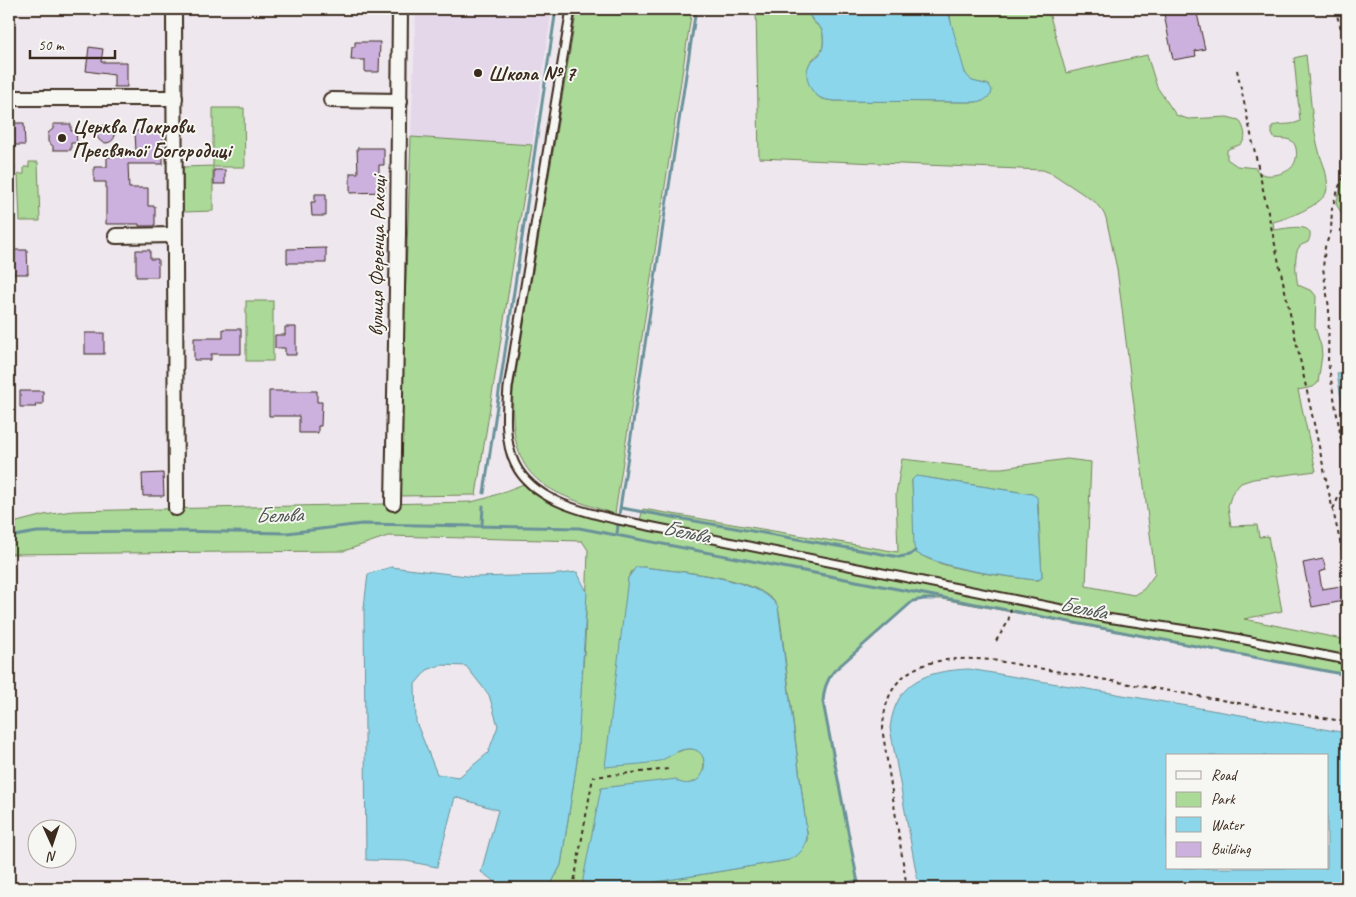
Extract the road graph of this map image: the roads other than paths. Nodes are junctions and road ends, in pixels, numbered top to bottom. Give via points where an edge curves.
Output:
1 (174, 9) edge
2 (400, 9) edge
3 (571, 9) edge
4 (175, 98) junction
5 (331, 100) dead end
6 (400, 101) junction
7 (11, 102) edge
8 (174, 235) junction
9 (116, 236) dead end
10 (393, 504) dead end
11 (176, 508) dead end
12 (1347, 660) edge

1 - 4 street
2 - 6 street, вулиця Ференца Ракоці
3 - 12 lane via 508,388 507,422 511,452 514,464 529,482 563,503 614,520 1107,618 1220,635
4 - 7 street
4 - 8 street
5 - 6 street
6 - 10 street, вулиця Ференца Ракоці
8 - 9 street
8 - 11 street

